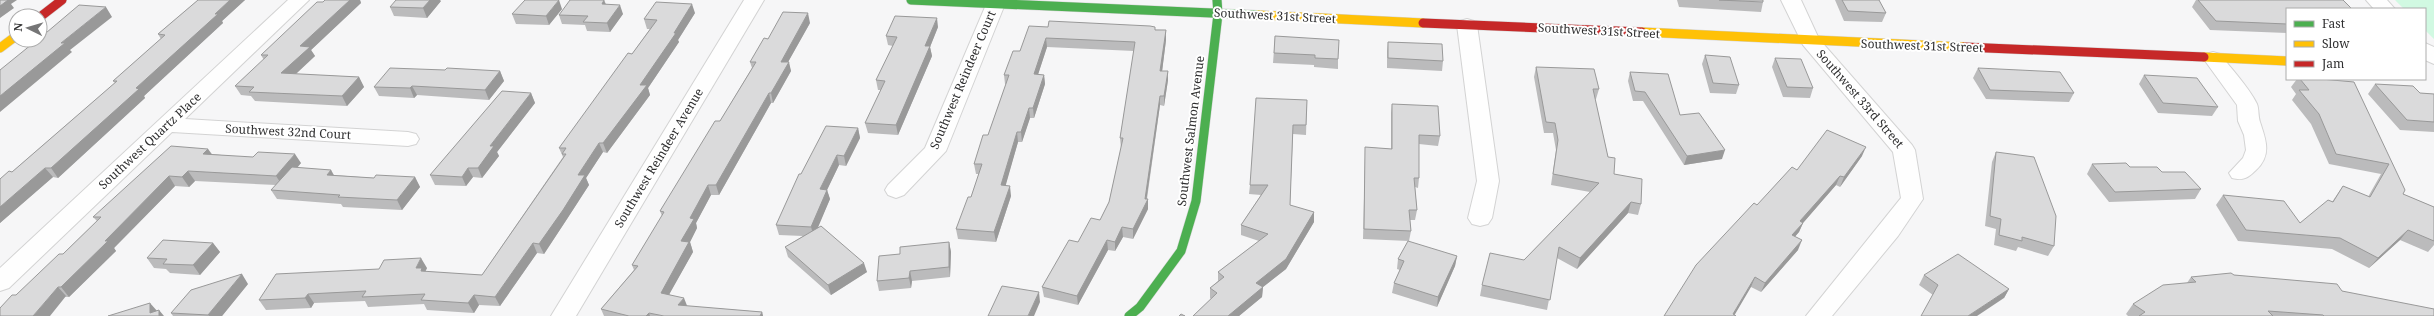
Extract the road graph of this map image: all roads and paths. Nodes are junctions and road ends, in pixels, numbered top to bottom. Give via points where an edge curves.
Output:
1 (62, 0) edge
2 (299, 0) edge
3 (754, 0) edge
4 (910, 0) edge
5 (1217, 0) edge
6 (1791, 0) edge
7 (2376, 0) edge
8 (995, 4) junction
9 (2384, 8) edge
10 (48, 11) edge
11 (1218, 14) junction
12 (1467, 25) junction
13 (1810, 41) junction
14 (2426, 50) edge
15 (2213, 58) junction
16 (2434, 58) edge
17 (2286, 61) edge
18 (168, 125) junction
19 (408, 139) dead end
20 (2240, 173) dead end
21 (896, 190) dead end
22 (1480, 218) dead end
23 (0, 282) edge
24 (563, 316) edge
25 (1129, 316) edge
26 (1818, 316) edge

1 - 10 street
2 - 18 street, Southwest Quartz Place
3 - 24 street, Southwest Reindeer Avenue
4 - 8 street, Southwest 31st Street
5 - 11 street, Southwest Salmon Avenue
6 - 13 street, Southwest 33rd Street
7 - 9 street
8 - 11 street, Southwest 31st Street
8 - 21 street, Southwest Reindeer Court via 935,151
11 - 12 street, Southwest 31st Street
11 - 25 street, Southwest Salmon Avenue via 1196,201 1188,230 1181,251 1140,307
12 - 13 street, Southwest 31st Street
12 - 22 street via 1488,181
13 - 15 street, Southwest 31st Street
13 - 26 street, Southwest 33rd Street via 1904,150 1912,199 1890,230
14 - 16 street
15 - 17 street, Southwest 31st Street
15 - 20 street via 2248,105 2249,121 2255,135 2257,150 2253,161
18 - 19 street, Southwest 32nd Court
18 - 23 street, Southwest Quartz Place

